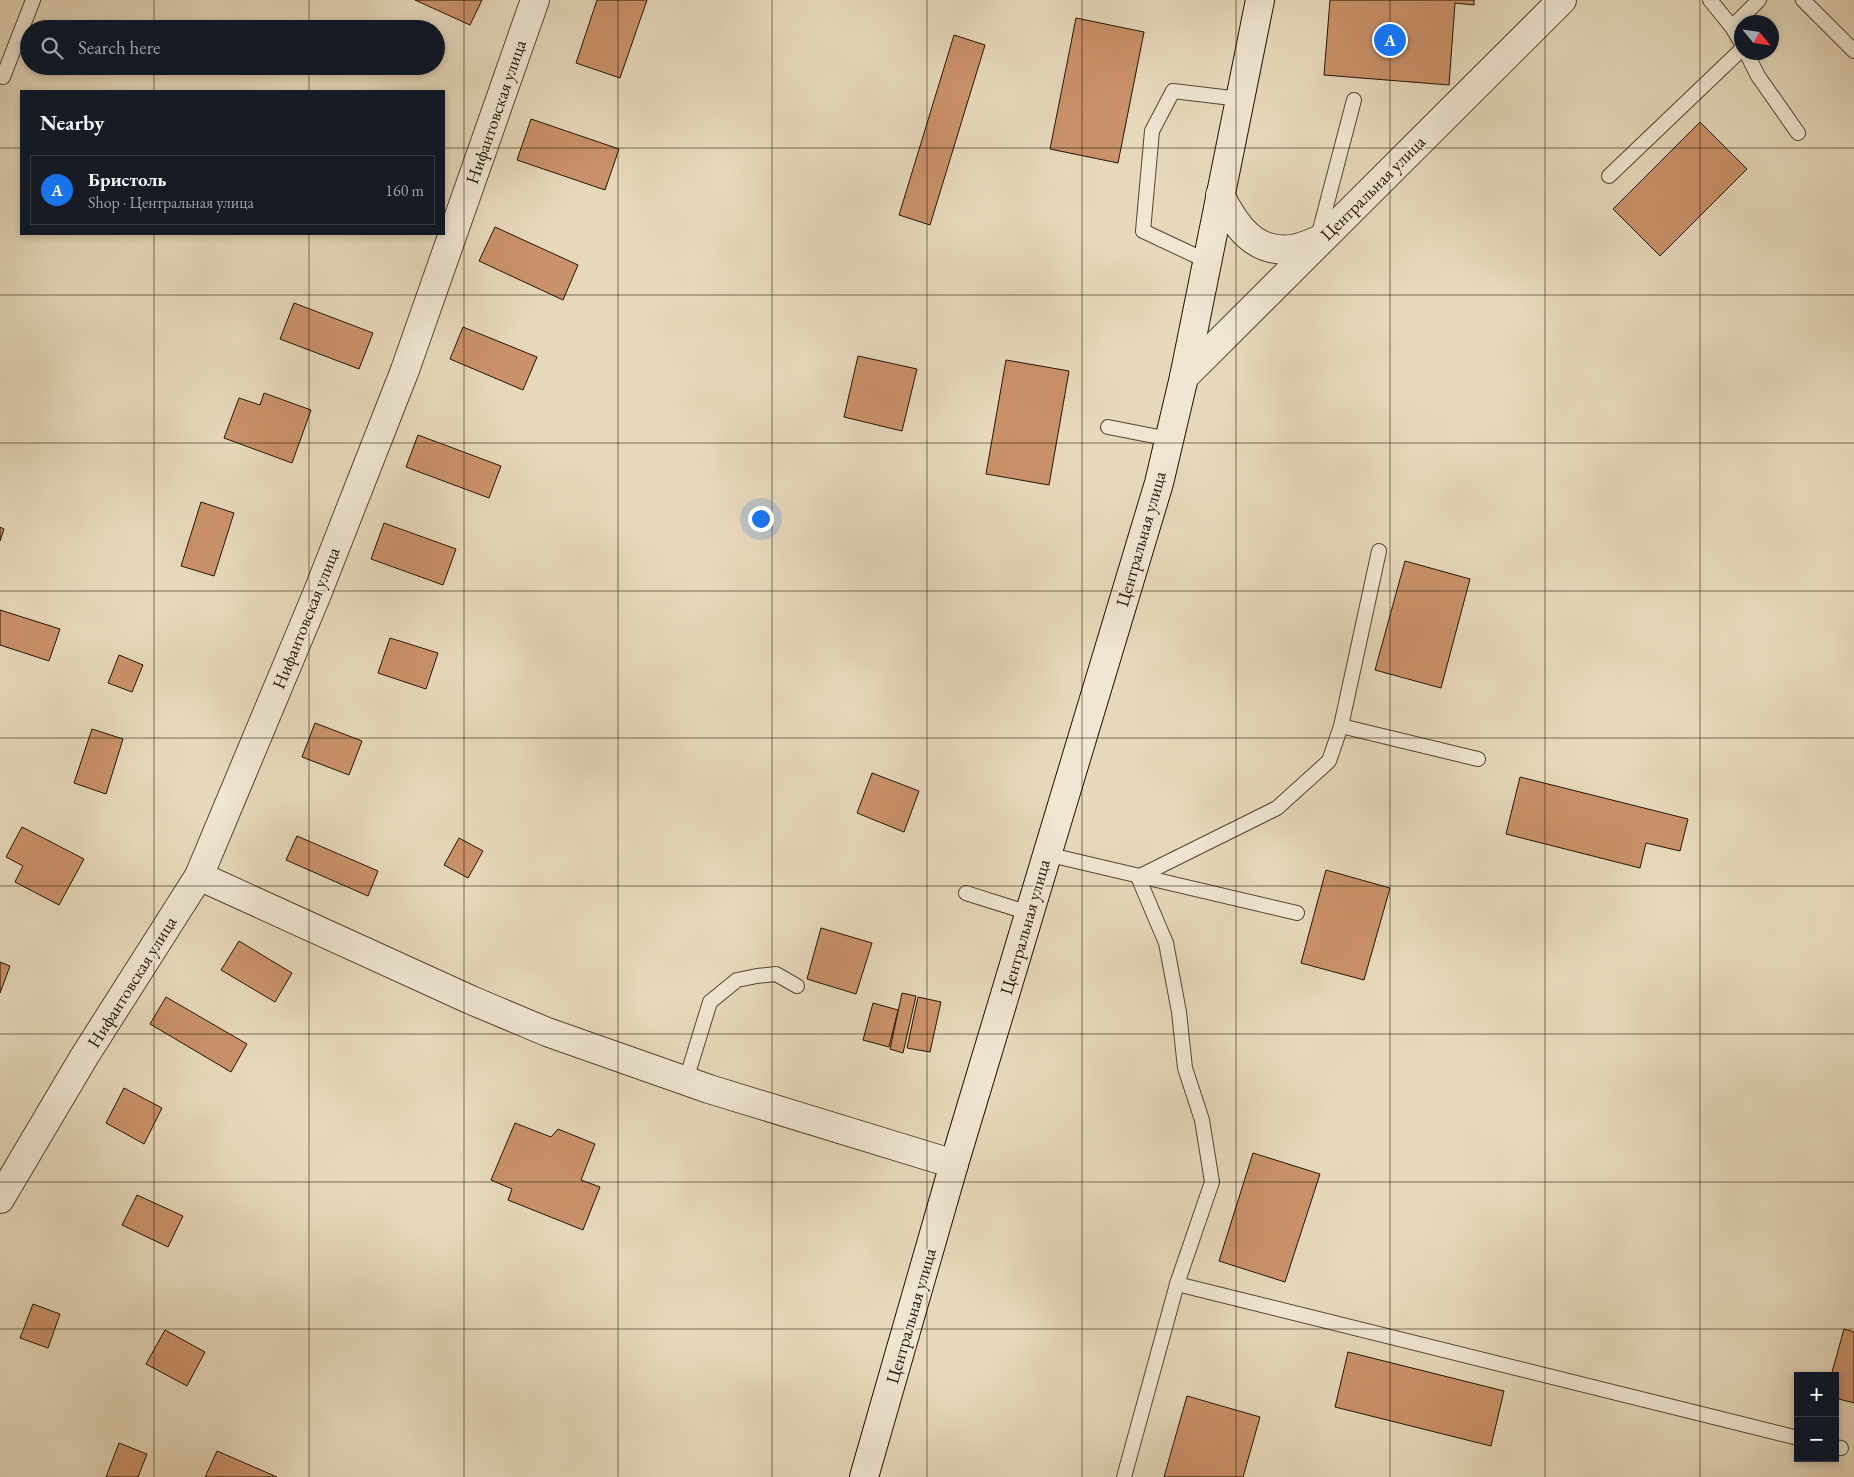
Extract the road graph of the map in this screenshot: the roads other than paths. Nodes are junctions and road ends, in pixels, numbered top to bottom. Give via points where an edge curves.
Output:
1 (33, 0) edge
2 (535, 0) edge
3 (1260, 0) edge
4 (1562, 0) edge
5 (1710, 0) edge
6 (1759, 0) edge
7 (1803, 0) edge
8 (25, 20) edge
9 (1732, 26) junction
10 (1734, 30) edge
11 (20, 33) edge
12 (1854, 51) edge
13 (1734, 57) edge
14 (1750, 60) edge
15 (3, 76) dead end
16 (1240, 99) junction
17 (1354, 100) dead end
18 (1798, 133) dead end
19 (1609, 176) dead end
20 (1220, 195) junction
21 (1320, 240) junction
22 (1207, 261) junction
23 (1184, 377) junction
24 (1108, 427) dead end
25 (1169, 439) junction
26 (1379, 551) dead end
27 (1341, 726) junction
28 (1478, 759) dead end
29 (1046, 854) junction
30 (199, 876) junction
31 (1138, 877) junction
32 (966, 893) dead end
33 (1029, 913) junction
34 (1298, 913) dead end
35 (797, 986) dead end
36 (686, 1080) junction
37 (954, 1164) junction
38 (0, 1199) edge
39 (1177, 1284) junction
40 (1794, 1437) edge
41 (864, 1477) edge
42 (1124, 1477) edge

1 - 8 lane
2 - 30 street, Нифантовская улица via 405,370 317,594
3 - 16 street, Центральная улица
4 - 21 street, Центральная улица
5 - 9 lane
6 - 9 lane
7 - 12 lane
9 - 10 lane
11 - 15 lane
13 - 19 lane
14 - 18 lane
16 - 20 street, Центральная улица
16 - 22 lane via 1173,91 1152,131 1143,231
17 - 21 lane
20 - 21 street via 1243,233 1258,242 1276,249 1293,249
20 - 22 street, Центральная улица
21 - 23 street, Центральная улица
22 - 23 street, Центральная улица
23 - 25 street, Центральная улица
24 - 25 lane
25 - 29 street, Центральная улица via 1159,483
26 - 27 lane
27 - 28 lane
27 - 31 lane via 1329,761 1277,808
29 - 31 lane
29 - 33 street, Центральная улица
30 - 36 street via 547,1032
30 - 38 street, Нифантовская улица via 84,1057
31 - 34 lane
31 - 39 lane via 1166,943 1185,1068 1202,1120 1212,1182
32 - 33 lane
33 - 37 street, Центральная улица
35 - 36 lane via 776,974 757,976 737,980 710,1002
36 - 37 street
37 - 41 street, Центральная улица
39 - 40 lane
39 - 42 lane

